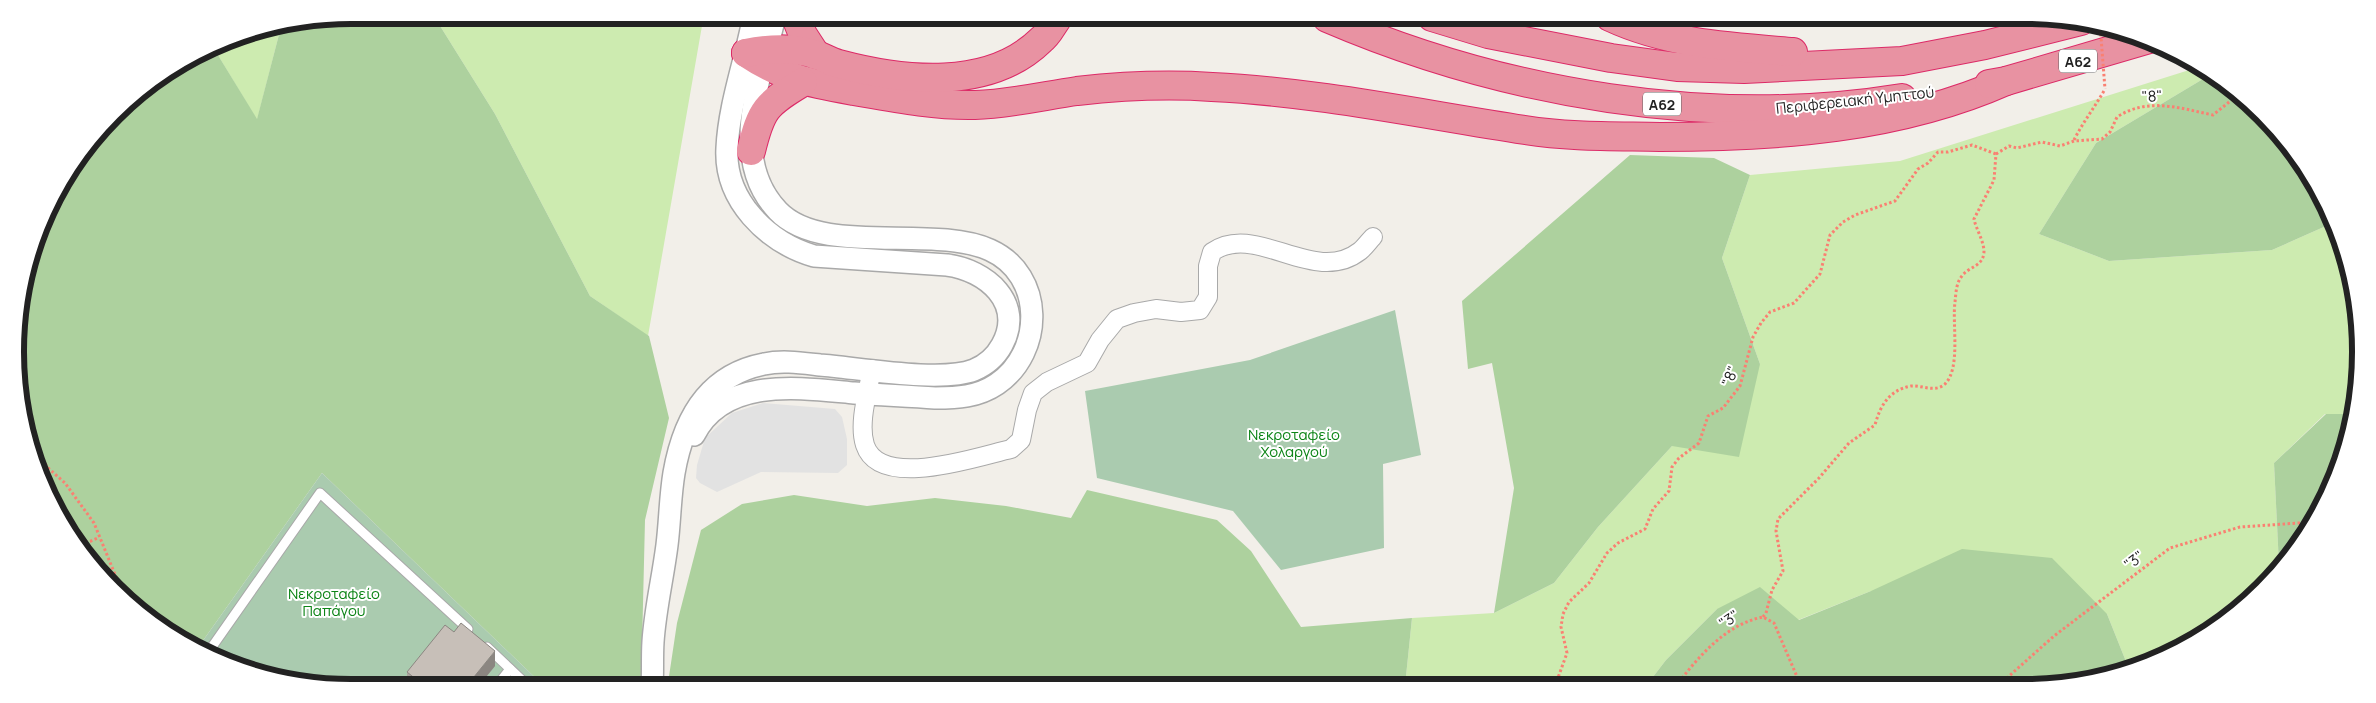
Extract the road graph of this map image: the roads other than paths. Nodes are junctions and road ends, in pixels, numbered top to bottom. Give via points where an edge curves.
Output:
1 (754, 24) edge
2 (772, 24) edge
3 (799, 24) edge
4 (1054, 24) edge
5 (1341, 24) edge
6 (1455, 24) edge
7 (1630, 24) edge
8 (2059, 26) edge
9 (2135, 43) edge
10 (759, 55) junction
11 (816, 55) junction
12 (1902, 61) junction
13 (2006, 81) junction
14 (803, 82) junction
15 (751, 151) junction
16 (1373, 237) dead end
17 (872, 369) junction
18 (868, 394) junction
19 (667, 544) junction
20 (212, 647) edge
21 (510, 669) junction
22 (502, 679) edge
23 (521, 679) edge
24 (652, 679) edge

1 - 10 street
2 - 10 street
3 - 11 highway
4 - 11 highway via 1043,39 1024,55 993,70 962,76 886,74 837,64
5 - 13 highway, Περιφερειακή Υμηττού / Α62 via 1441,61 1553,87 1678,106 1731,110 1818,107 1891,100
6 - 12 highway via 1542,46 1677,67 1744,69
7 - 12 highway via 1658,35 1698,43
8 - 12 highway via 1985,45
9 - 13 highway, Περιφερειακή Υμηττού / Α62
10 - 11 highway via 787,49
10 - 14 highway
10 - 15 street
10 - 17 street via 730,123 727,149 735,188 762,228 777,241 814,256 962,267 977,272 989,282 1007,306 1007,336 990,361 974,370 925,374
13 - 14 highway via 1970,97 1894,117 1820,130 1723,137 1593,137 1527,130 1342,99 1210,86 1115,87 976,105 935,104
14 - 15 highway via 765,109
15 - 18 street via 764,193 778,211 796,224 845,235 972,243 1006,260 1030,295 1033,315 1024,354 1012,372 996,384 958,398
16 - 18 street via 1359,251 1323,263 1239,242 1222,244 1212,252 1208,266 1208,297 1200,310 1156,309 1117,319 1086,363 1047,382 1033,393 1026,410 1021,440 1011,449 915,470 890,468 877,461 866,447 863,431
17 - 18 street
17 - 19 street via 784,362 764,364 717,385 693,413 686,430 674,473
18 - 19 street via 776,388 729,401 709,414 688,448
19 - 24 street via 653,642
20 - 21 lane via 320,494
21 - 22 lane
21 - 23 lane

